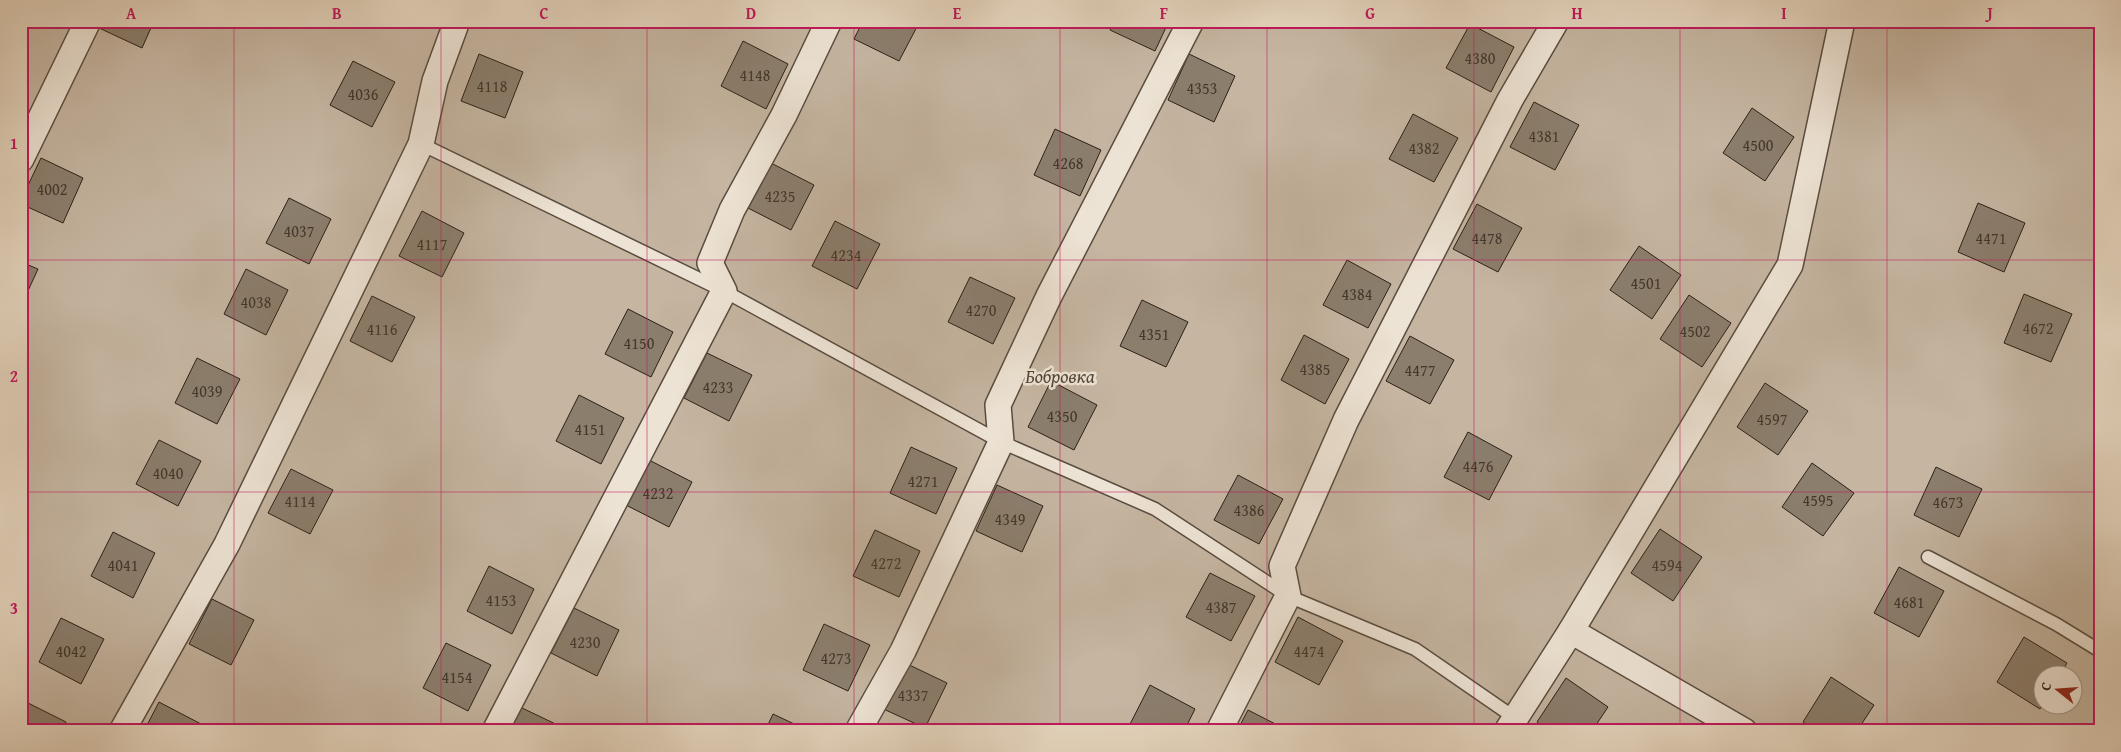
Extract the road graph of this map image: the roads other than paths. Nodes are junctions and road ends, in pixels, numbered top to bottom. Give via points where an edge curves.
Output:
1 (88, 21) edge
2 (457, 21) edge
3 (829, 21) edge
4 (1191, 21) edge
5 (1556, 21) edge
6 (1842, 21) edge
7 (421, 144) junction
8 (21, 159) edge
9 (724, 291) junction
10 (1001, 442) junction
11 (1928, 557) dead end
12 (1288, 596) junction
13 (1571, 631) junction
14 (2100, 651) edge
15 (1511, 724) edge
16 (122, 731) edge
17 (496, 731) edge
18 (858, 731) edge
19 (1219, 731) edge
20 (1744, 731) edge

1 - 8 street
2 - 7 street via 435,81
3 - 9 street via 784,115 732,210 710,263
4 - 10 street via 1049,296 998,405
5 - 12 street via 1510,100 1346,420 1282,566
6 - 13 street via 1790,265
7 - 9 lane
7 - 16 street via 227,544
9 - 10 lane
9 - 17 street
10 - 12 lane via 1155,508
10 - 18 street via 903,651
11 - 14 lane via 2056,624
12 - 15 lane via 1415,649
12 - 19 street
13 - 15 street
13 - 20 street

